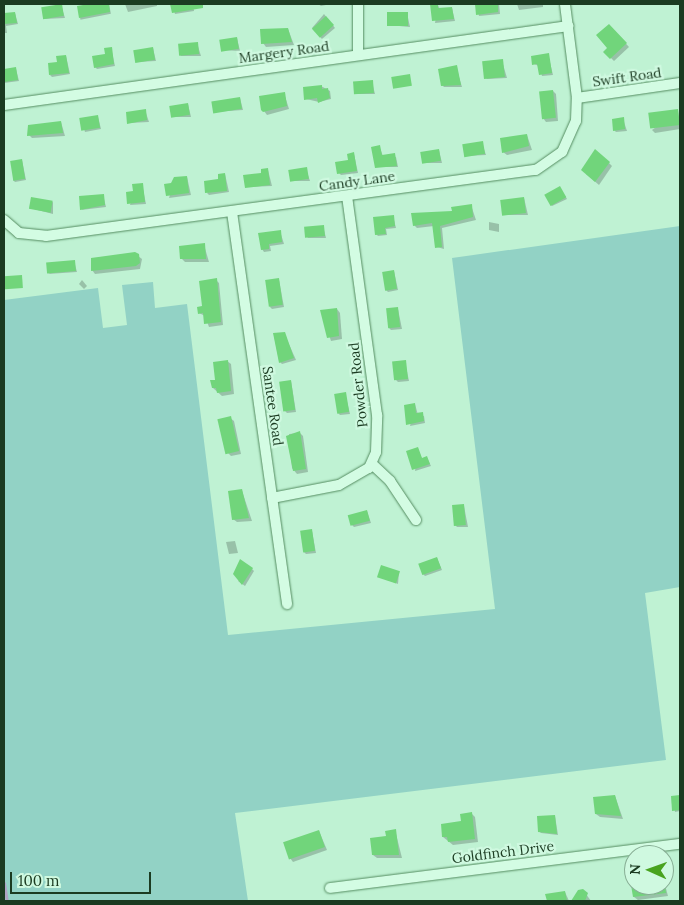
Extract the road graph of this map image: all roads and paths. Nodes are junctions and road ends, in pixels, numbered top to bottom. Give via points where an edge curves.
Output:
1 (358, 4) edge
2 (565, 4) edge
3 (568, 26) junction
4 (358, 56) junction
5 (680, 83) edge
6 (577, 98) junction
7 (4, 105) edge
8 (347, 196) junction
9 (232, 212) junction
10 (4, 220) edge
11 (372, 464) junction
12 (272, 498) junction
13 (416, 520) dead end
14 (287, 604) dead end
15 (680, 844) edge
16 (330, 888) dead end

1 - 4 street
2 - 3 street, Candy Lane
3 - 4 street, Margery Road
3 - 6 street, Candy Lane
4 - 7 street, Margery Road
5 - 6 street, Swift Road
6 - 8 street, Candy Lane via 576,121 568,143 546,166 524,173
8 - 9 street, Candy Lane
8 - 11 street, Powder Road via 377,415 377,444
9 - 10 street, Candy Lane via 46,236 19,233
9 - 12 street, Santee Road
11 - 12 street via 356,477 333,488
11 - 13 street via 390,481
12 - 14 street, Santee Road
15 - 16 street, Goldfinch Drive

